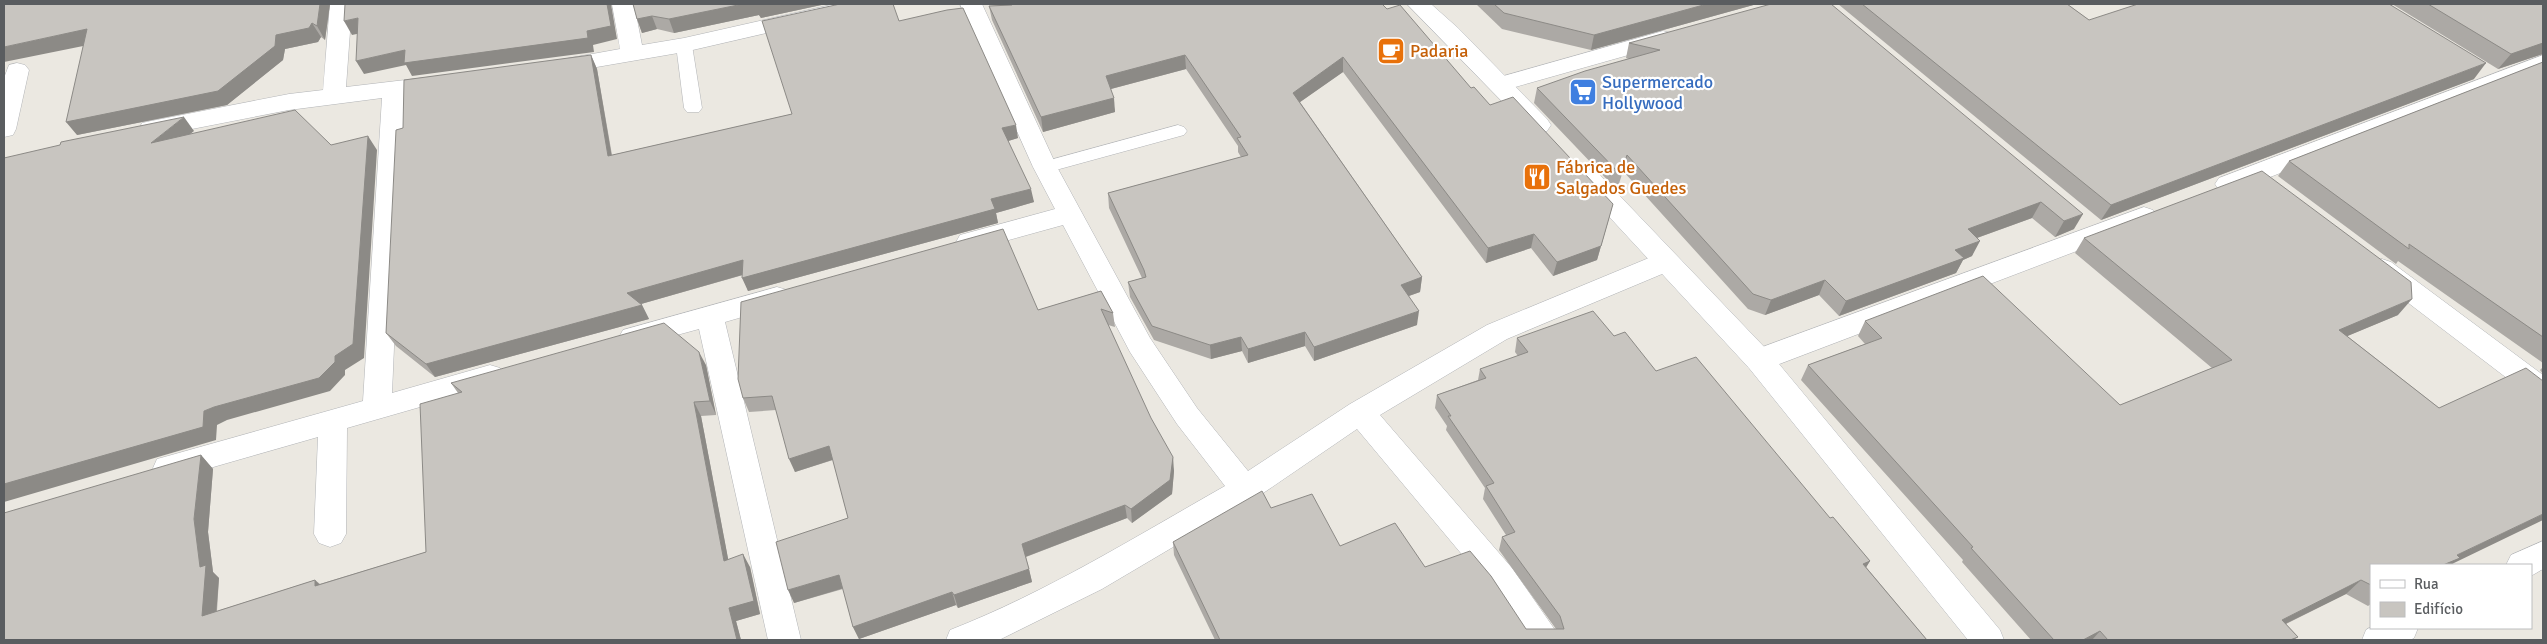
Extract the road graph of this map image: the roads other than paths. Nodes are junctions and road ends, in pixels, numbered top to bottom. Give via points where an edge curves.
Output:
1 (341, 4) edge
2 (623, 4) edge
3 (863, 4) edge
4 (971, 4) edge
5 (1418, 4) edge
6 (1682, 33) edge
7 (684, 45) junction
8 (633, 55) junction
9 (2543, 62) edge
10 (2472, 65) edge
11 (17, 70) dead end
12 (536, 70) edge
13 (460, 80) edge
14 (2496, 80) junction
15 (1501, 84) junction
16 (394, 89) junction
17 (334, 98) junction
18 (693, 108) dead end
19 (4, 129) edge
20 (1178, 131) dead end
21 (127, 134) edge
22 (1554, 141) edge
23 (1573, 162) edge
24 (1045, 166) junction
25 (2255, 174) junction
26 (2208, 192) edge
27 (2278, 192) edge
28 (2162, 209) edge
29 (1070, 214) junction
30 (2075, 214) edge
31 (2098, 233) junction
32 (947, 248) edge
33 (2364, 256) edge
34 (1665, 262) junction
35 (805, 289) edge
36 (710, 316) junction
37 (605, 344) edge
38 (1759, 360) junction
39 (510, 371) edge
40 (2543, 390) edge
41 (377, 408) junction
42 (1360, 412) junction
43 (333, 419) junction
44 (145, 475) edge
45 (1246, 489) junction
46 (330, 534) dead end
47 (2543, 554) edge
48 (2524, 564) edge
49 (2400, 629) edge
50 (997, 634) edge
51 (785, 640) edge
52 (962, 640) edge
53 (1543, 640) edge
54 (1988, 640) edge
55 (2378, 640) edge

1 - 17 street
2 - 8 street
3 - 7 street
4 - 24 street
5 - 15 street
6 - 15 street
7 - 8 street
7 - 18 lane
8 - 12 street
9 - 14 street
10 - 14 street
11 - 19 street
13 - 16 street
14 - 25 street
15 - 22 street
16 - 17 street
16 - 41 street
17 - 21 street via 241,110
20 - 24 lane
23 - 34 street
24 - 29 street
25 - 26 street
25 - 27 street
28 - 31 street
29 - 32 street
29 - 45 street via 1140,345 1187,416
30 - 31 street
31 - 38 street
33 - 40 street
34 - 38 street
34 - 42 street via 1497,332
35 - 36 street
36 - 37 street
36 - 51 street
38 - 54 street
39 - 41 street
41 - 43 street
42 - 45 street
42 - 53 street via 1501,578
43 - 44 street
43 - 46 street
45 - 50 street
47 - 48 street
49 - 55 street
50 - 52 street

